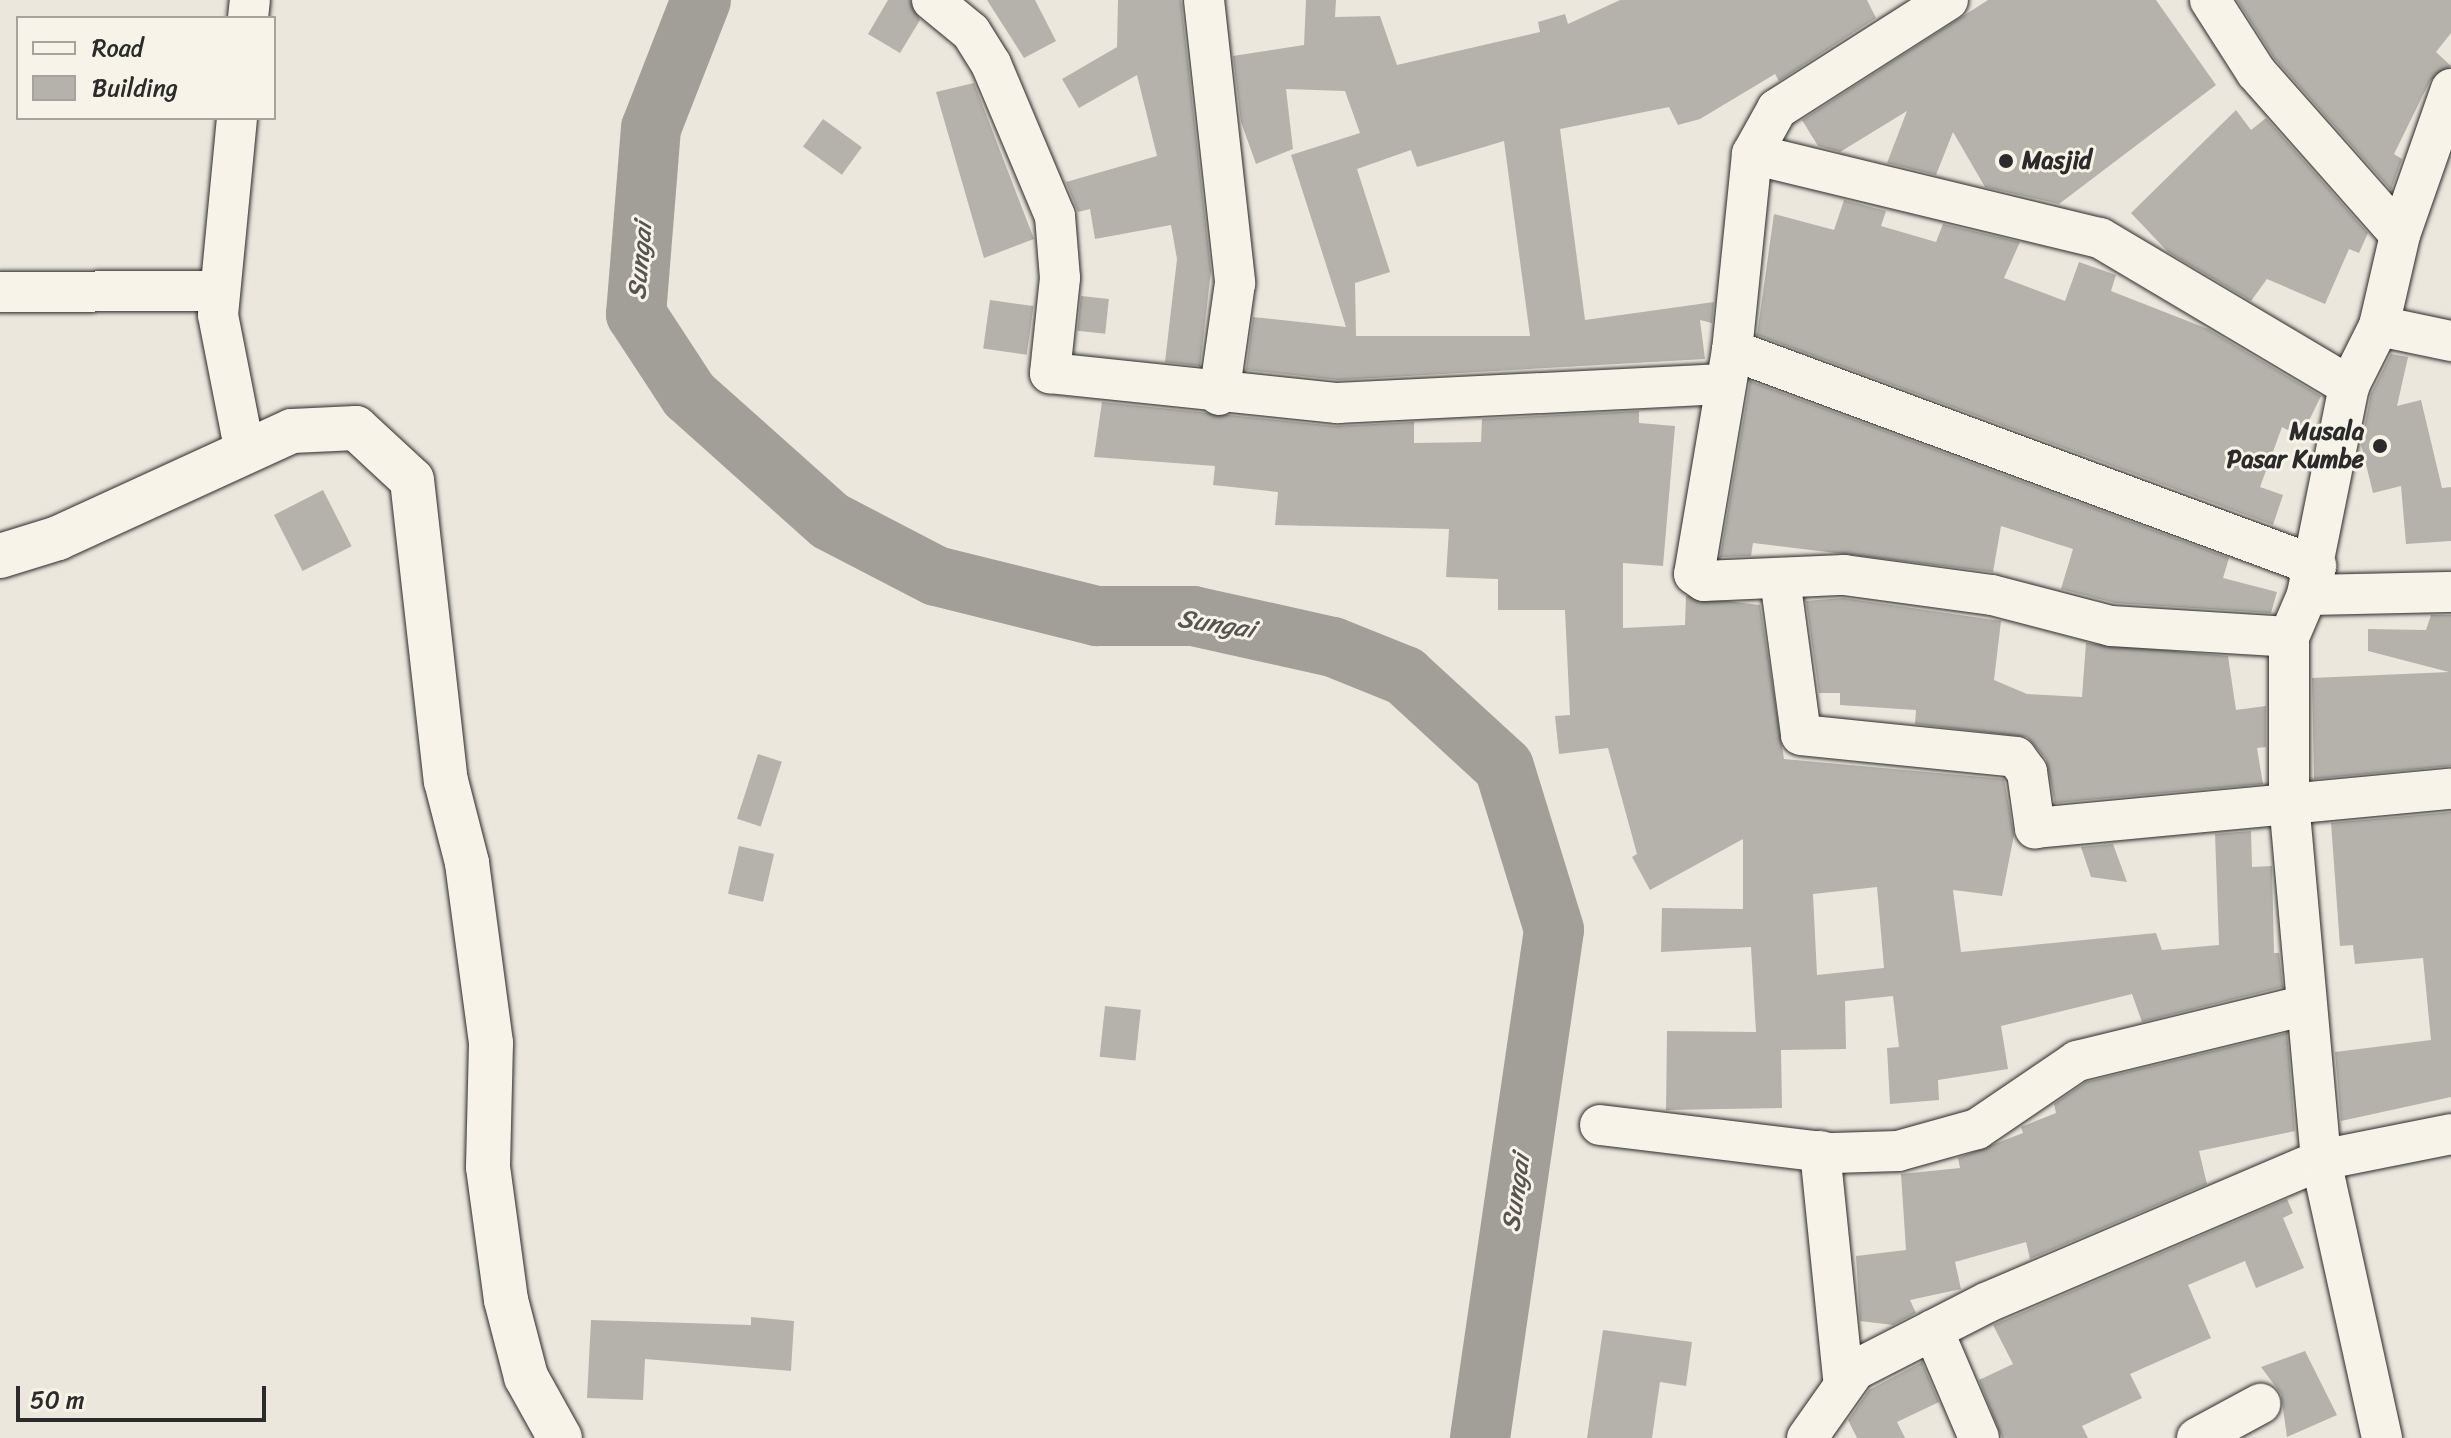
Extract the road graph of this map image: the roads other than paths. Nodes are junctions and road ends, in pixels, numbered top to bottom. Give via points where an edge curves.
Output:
1 (932, 0) edge
2 (1204, 0) edge
3 (1948, 0) edge
4 (2210, 0) edge
5 (2451, 89) edge
6 (237, 120) edge
7 (1752, 154) junction
8 (2400, 235) junction
9 (220, 291) junction
10 (0, 292) edge
11 (2379, 326) junction
12 (2451, 341) edge
13 (1728, 367) junction
14 (2349, 386) junction
15 (1219, 395) junction
16 (245, 452) junction
17 (0, 556) edge
18 (1780, 579) junction
19 (2312, 581) junction
20 (2451, 592) edge
21 (2289, 637) junction
22 (2451, 789) edge
23 (2289, 800) junction
24 (2306, 1005) junction
25 (1600, 1125) dead end
26 (2451, 1134) edge
27 (1820, 1151) junction
28 (2321, 1160) junction
29 (1933, 1330) junction
30 (1843, 1379) junction
31 (2260, 1404) dead end
32 (560, 1438) edge
33 (1807, 1438) edge
34 (1979, 1438) edge
35 (2197, 1438) edge
36 (2382, 1438) edge

1 - 15 street via 971,32 991,64 1055,216 1060,278 1050,373
2 - 15 street via 1235,283
3 - 7 street via 1777,109
4 - 8 street via 2256,72
5 - 8 street
6 - 9 street
7 - 13 street
7 - 14 street via 2100,238
8 - 11 street
9 - 10 street
9 - 16 street via 220,344
11 - 12 street
11 - 14 street
13 - 15 street via 1337,403
13 - 18 street via 1694,574
13 - 19 street
14 - 19 street
16 - 17 highway via 58,538
16 - 32 highway via 292,431 356,428 412,480 422,514 444,767 467,863 491,1043 488,1167 506,1300 526,1377
18 - 21 street via 1844,575 1992,595 2111,626
18 - 23 street via 1797,725 1811,741 2016,757 2027,772 2035,828
19 - 20 street
19 - 21 street
21 - 23 street
22 - 23 street
23 - 24 street
24 - 27 street via 2077,1061 1977,1129 1933,1144 1874,1154
24 - 28 street
25 - 27 street
26 - 28 street
27 - 30 street
28 - 29 street
28 - 36 street
29 - 30 street
29 - 34 street
30 - 33 street
31 - 35 street

